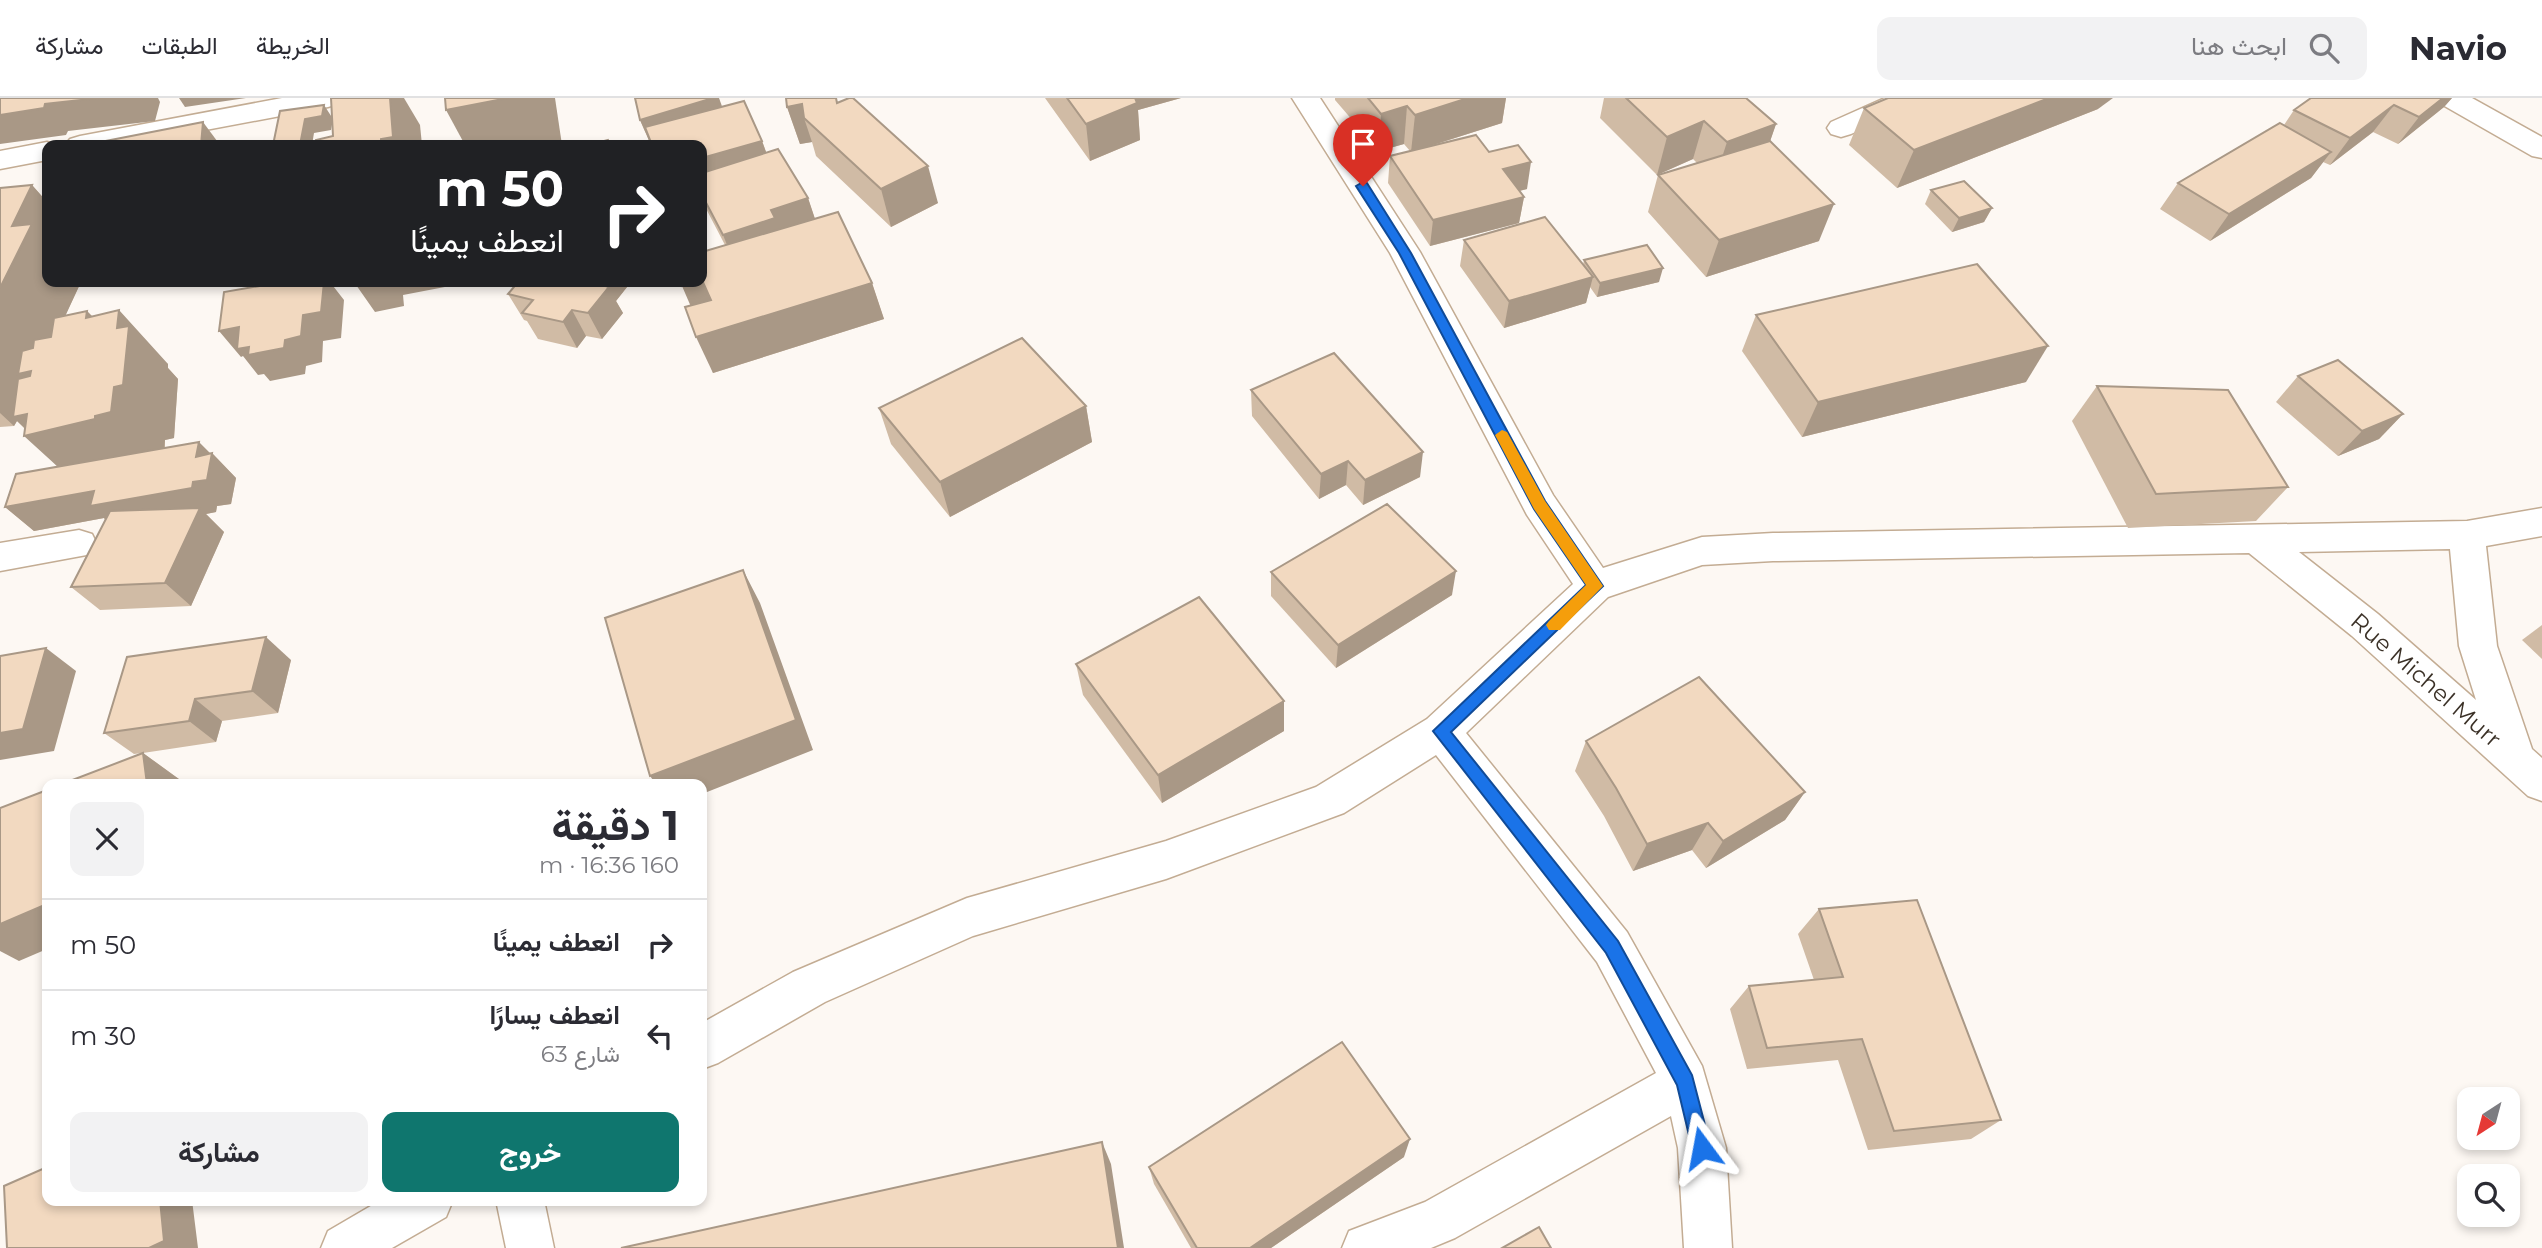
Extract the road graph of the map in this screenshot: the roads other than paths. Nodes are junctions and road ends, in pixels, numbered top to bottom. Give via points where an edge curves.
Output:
1 (328, 98) edge
2 (1306, 98) edge
3 (1909, 98) edge
4 (2451, 98) edge
5 (1841, 128) dead end
6 (106, 140) edge
7 (2542, 149) edge
8 (42, 152) edge
9 (0, 160) edge
10 (2542, 522) edge
11 (2468, 535) junction
12 (2258, 540) junction
13 (79, 544) dead end
14 (0, 557) edge
15 (1595, 586) junction
16 (1441, 731) junction
17 (2528, 770) edge
18 (707, 1044) edge
19 (1686, 1082) junction
20 (418, 1206) edge
21 (521, 1206) edge
22 (345, 1248) edge
23 (530, 1248) edge
24 (1366, 1248) edge
25 (1708, 1248) edge

1 - 6 street
2 - 15 street via 1405,253 1539,505
3 - 5 street
4 - 7 street
8 - 9 street
10 - 11 street
11 - 12 street
11 - 17 street, Rue Michel Murr via 2478,646
12 - 15 street via 1702,551
12 - 17 street, Rue Michel Murr via 2365,625
13 - 14 street
15 - 16 street
16 - 18 street via 1330,800 1166,860 967,918 809,987
16 - 19 street via 1612,947
19 - 24 street via 1438,1221
19 - 25 street via 1702,1148
20 - 22 street
21 - 23 street

